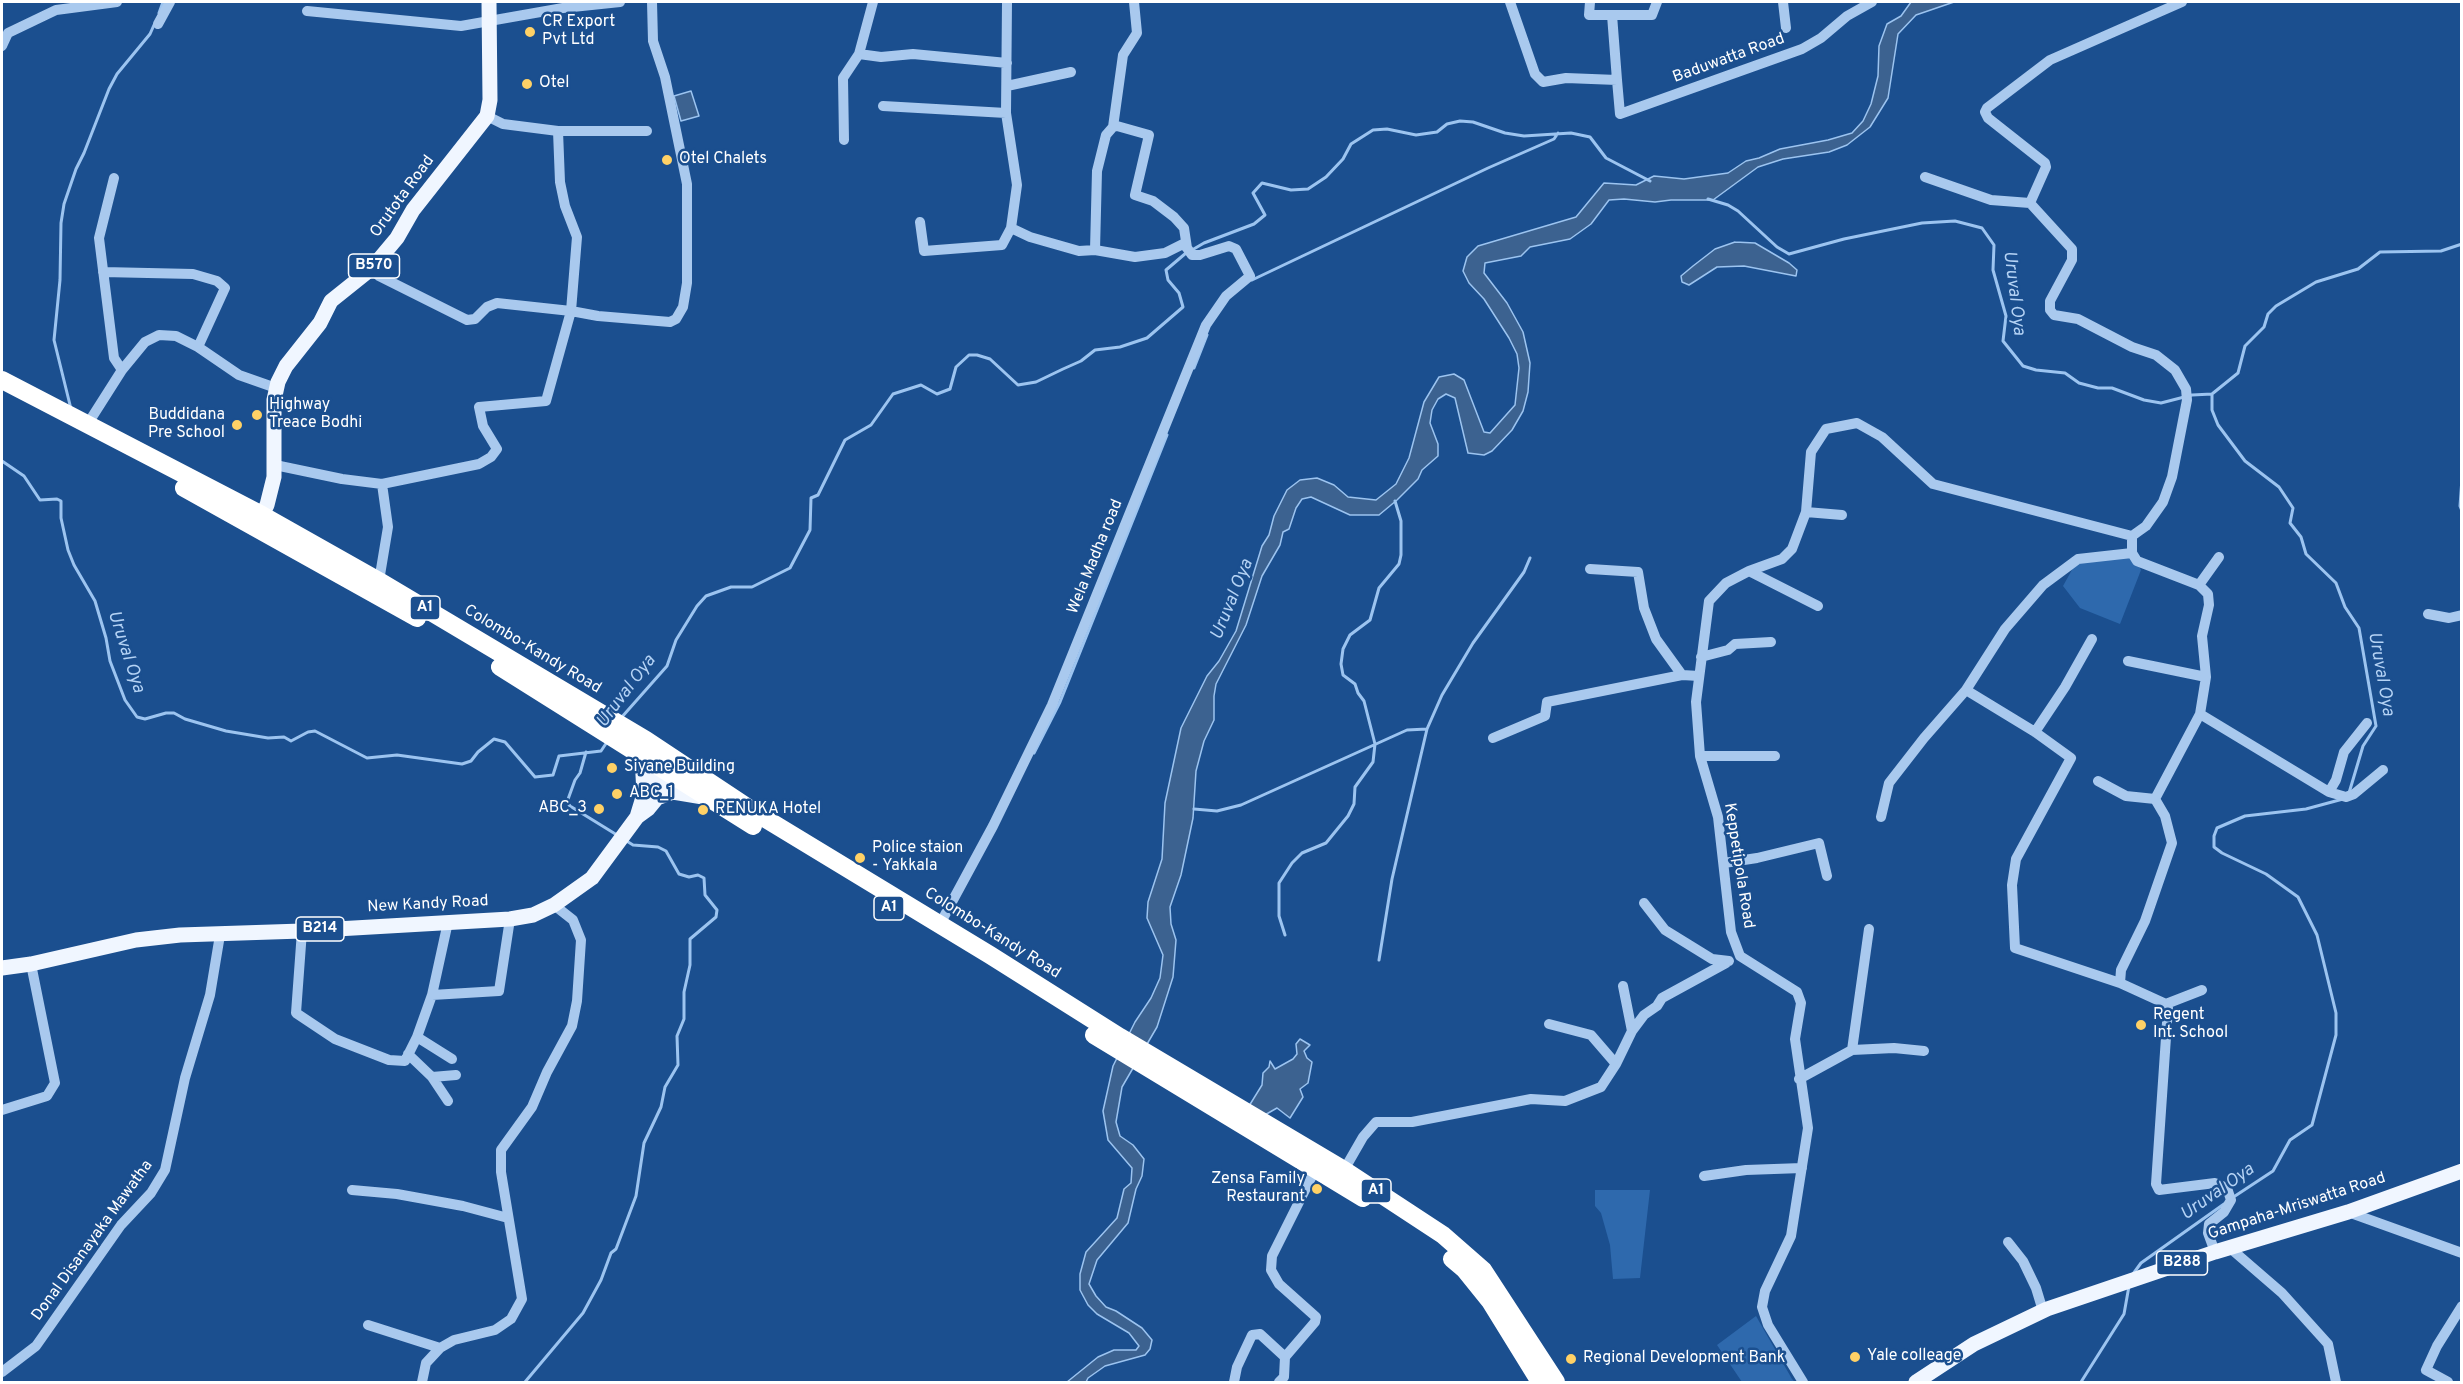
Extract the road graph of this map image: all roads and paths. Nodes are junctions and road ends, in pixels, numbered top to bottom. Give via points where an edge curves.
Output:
1 (117, 2) edge
2 (170, 2) edge
3 (489, 2) edge
4 (620, 2) edge
5 (652, 2) edge
6 (873, 2) edge
7 (1007, 2) edge
8 (1134, 2) edge
9 (1509, 2) edge
10 (1590, 2) edge
11 (1657, 2) edge
12 (1783, 2) edge
13 (1872, 2) edge
14 (2182, 2) edge
15 (307, 11) dead end
16 (1612, 15) junction
17 (489, 21) junction
18 (158, 24) dead end
19 (1786, 28) dead end
20 (2, 46) edge
21 (859, 54) junction
22 (1007, 63) junction
23 (1071, 72) dead end
24 (1617, 80) junction
25 (1006, 86) junction
26 (883, 105) dead end
27 (1006, 113) junction
28 (487, 116) junction
29 (1113, 127) junction
30 (558, 131) junction
31 (647, 132) dead end
32 (844, 140) dead end
33 (1925, 177) dead end
34 (114, 178) dead end
35 (2030, 203) junction
36 (920, 222) dead end
37 (1011, 228) junction
38 (1095, 250) junction
39 (1190, 251) junction
40 (371, 269) junction
41 (103, 272) junction
42 (571, 311) junction
43 (198, 347) junction
44 (122, 370) junction
45 (2, 380) edge
46 (276, 388) junction
47 (2, 393) edge
48 (87, 425) junction
49 (275, 465) junction
50 (382, 484) junction
51 (1806, 512) junction
52 (1842, 514) dead end
53 (259, 521) junction
54 (2132, 536) junction
55 (2132, 553) junction
56 (2219, 557) dead end
57 (1590, 568) dead end
58 (1749, 571) junction
59 (379, 581) junction
60 (2199, 585) junction
61 (1818, 606) dead end
62 (2428, 614) dead end
63 (2462, 615) edge
64 (2092, 639) dead end
65 (1771, 642) dead end
66 (1701, 657) junction
67 (2128, 661) dead end
68 (1682, 675) junction
69 (1699, 676) junction
70 (2206, 677) junction
71 (1966, 690) junction
72 (581, 709) junction
73 (2200, 714) junction
74 (2367, 723) dead end
75 (2035, 732) junction
76 (1493, 738) dead end
77 (636, 746) junction
78 (1700, 756) junction
79 (1775, 756) dead end
80 (670, 765) junction
81 (2383, 770) dead end
82 (2097, 781) dead end
83 (2329, 792) junction
84 (650, 796) junction
85 (706, 797) junction
86 (2155, 799) junction
87 (1881, 817) dead end
88 (1724, 863) junction
89 (1827, 876) dead end
90 (1644, 903) dead end
91 (554, 905) junction
92 (510, 919) junction
93 (448, 922) junction
94 (940, 924) junction
95 (1869, 929) dead end
96 (302, 931) junction
97 (220, 934) junction
98 (1740, 956) junction
99 (988, 960) junction
100 (1726, 963) junction
101 (31, 964) junction
102 (2, 968) edge
103 (2120, 982) junction
104 (1623, 986) dead end
105 (2202, 990) dead end
106 (432, 994) junction
107 (2166, 1004) junction
108 (1549, 1024) dead end
109 (1632, 1030) junction
110 (417, 1037) junction
111 (1852, 1050) junction
112 (1924, 1051) dead end
113 (408, 1054) junction
114 (452, 1059) dead end
115 (1616, 1064) junction
116 (456, 1076) dead end
117 (432, 1077) junction
118 (1799, 1079) junction
119 (448, 1101) dead end
120 (2, 1110) edge
121 (1319, 1163) junction
122 (1802, 1168) junction
123 (1344, 1170) junction
124 (2462, 1171) edge
125 (1704, 1176) dead end
126 (352, 1190) dead end
127 (2348, 1212) junction
128 (508, 1218) junction
129 (2008, 1242) dead end
130 (2222, 1250) junction
131 (2462, 1253) edge
132 (2462, 1306) edge
133 (2043, 1311) junction
134 (368, 1326) dead end
135 (440, 1348) junction
136 (1285, 1357) junction
137 (2, 1372) edge
138 (420, 1382) edge
139 (1234, 1383) edge
140 (1279, 1383) edge
141 (1540, 1383) edge
142 (1556, 1383) edge
143 (1803, 1383) edge
144 (1916, 1383) edge
145 (2336, 1383) edge
146 (2448, 1383) edge

1 - 20 street via 56,10 8,33
2 - 18 street
3 - 17 main road
4 - 17 street
5 - 42 street via 653,41 665,77 687,184 687,283 683,307 670,322
6 - 21 street
7 - 22 street
8 - 29 street via 1137,33 1123,55
9 - 24 street via 1535,74 1543,82 1566,78
10 - 16 street via 1589,15
11 - 16 street via 1652,15
12 - 19 street, Baduwatta Road
13 - 24 street, Baduwatta Road via 1802,49 1620,114
14 - 35 street via 2050,60 1987,108 1988,118 2045,163
15 - 17 street via 461,26
16 - 24 street
17 - 28 main road
21 - 22 street via 913,54
21 - 32 street via 843,78
22 - 25 street
23 - 25 street
25 - 27 street
26 - 27 street
27 - 37 street via 1017,185
28 - 30 street via 502,124
28 - 40 main road, Orutota Road / B570
29 - 38 street via 1106,135 1097,171
29 - 39 street via 1149,135 1135,195 1153,201 1174,217 1184,228
30 - 31 street
30 - 42 street via 560,182 577,237
33 - 35 street via 1991,200
34 - 41 street via 99,238
35 - 54 street via 2072,249 2072,260 2050,301 2054,315 2078,319 2156,355 2175,370 2187,397 2172,477 2163,502 2146,526
36 - 37 street via 924,250 1002,244
37 - 38 street via 1079,251
38 - 39 street via 1135,257 1164,253 1183,244
39 - 94 street, Wela Madha road via 1200,255 1229,246 1236,249 1250,276 1226,296 1206,326 1052,705
40 - 42 street via 467,320 475,319 497,303
40 - 46 main road, Orutota Road / B570 via 331,301 320,323 286,366
41 - 43 street via 193,274 217,280 225,288
41 - 44 street via 114,358
42 - 50 street via 546,401 479,407 483,426 497,449 491,457 480,464
43 - 44 street via 177,336 159,335 145,342
43 - 46 street via 239,375
44 - 48 street
45 - 48 highway, Colombo-Kandy Road / A1
46 - 49 main road, Orutota Road / B570 via 272,410
47 - 53 highway, Colombo-Kandy Road / A1
48 - 53 highway, Colombo-Kandy Road / A1
49 - 50 street
49 - 53 main road, Orutota Road / B570 via 272,489
50 - 59 street via 388,527
51 - 52 street
51 - 54 street, Keppetipola Road via 1811,452 1826,429 1857,423 1882,437 1933,484
51 - 58 street, Keppetipola Road via 1792,549 1782,559
53 - 59 highway, Colombo-Kandy Road / A1
53 - 72 highway, Colombo-Kandy Road / A1
54 - 55 street
55 - 60 street via 2149,567
55 - 71 street via 2078,559 2043,585 2005,629
56 - 60 street
57 - 68 street via 1638,572 1644,608 1656,639
58 - 61 street
58 - 66 street, Keppetipola Road via 1726,583 1709,601
59 - 72 highway, Colombo-Kandy Road / A1
60 - 70 street via 2208,594 2209,605 2202,636
62 - 63 street via 2449,618
64 - 75 street
65 - 66 street via 1735,644 1728,650
66 - 69 street, Keppetipola Road
67 - 70 street
68 - 69 street
68 - 76 street via 1547,702 1545,716
69 - 78 street, Keppetipola Road via 1696,702
70 - 73 street
71 - 75 street
71 - 87 street via 1889,783
72 - 77 highway, Colombo-Kandy Road / A1
73 - 83 street
73 - 86 street
74 - 83 street via 2344,752
75 - 103 street via 2072,758 2016,859 2012,885 2015,948
77 - 80 highway, Colombo-Kandy Road / A1
77 - 84 main road
78 - 79 street
78 - 88 street, Keppetipola Road via 1718,818
80 - 84 main road, New Kandy Road / B214
80 - 85 highway, Colombo-Kandy Road / A1
80 - 94 highway, Colombo-Kandy Road / A1 via 721,791
81 - 83 street via 2354,794
82 - 86 street via 2126,796
84 - 85 main road via 673,792
84 - 91 main road, New Kandy Road / B214 via 592,878
85 - 99 highway, Colombo-Kandy Road / A1
86 - 103 street via 2165,816 2172,843 2145,921 2121,970
88 - 89 street via 1819,843
88 - 98 street, Keppetipola Road via 1731,932
90 - 100 street via 1665,930 1712,959
91 - 92 main road, New Kandy Road / B214 via 533,915
91 - 128 street via 573,920 581,940 577,1001 572,1026 532,1107 501,1150
92 - 93 main road, New Kandy Road / B214
92 - 106 street via 499,991
93 - 96 main road, New Kandy Road / B214
93 - 106 street
94 - 99 highway, Colombo-Kandy Road / A1
95 - 111 street
96 - 97 main road, New Kandy Road / B214
96 - 113 street via 296,1013 335,1039 378,1056 405,1061
97 - 101 main road, New Kandy Road / B214 via 136,940
97 - 137 street, Donal Disanayaka Mawatha via 210,995 185,1078 165,1170 36,1346
98 - 100 street
98 - 118 street via 1797,992 1801,1003 1795,1039
99 - 121 highway, Colombo-Kandy Road / A1 via 1117,1043
100 - 109 street via 1662,998
101 - 102 main road, New Kandy Road / B214
101 - 120 street via 55,1083 47,1096
103 - 107 street
104 - 109 street
105 - 107 street
106 - 110 street
107 - 130 street via 2156,1184 2159,1190 2215,1183 2227,1188 2231,1200 2209,1224 2208,1233
108 - 115 street via 1591,1035
109 - 115 street
110 - 113 street
110 - 114 street
111 - 112 street
111 - 118 street
113 - 117 street
115 - 123 street via 1601,1087 1565,1101 1531,1099 1412,1122 1376,1122
116 - 117 street
117 - 119 street
118 - 122 street via 1808,1128
121 - 123 highway, A1
121 - 136 street via 1272,1256 1271,1270 1279,1284 1316,1317
121 - 141 highway, A1 via 1465,1270 1490,1301
122 - 125 street
122 - 143 street via 1791,1236 1765,1291 1762,1307 1768,1325
123 - 142 highway, A1 via 1443,1235 1483,1270
124 - 127 main road, Gampaha-Mriswatta Road / B288
126 - 128 street via 397,1194
127 - 130 main road, Gampaha-Mriswatta Road / B288
127 - 131 street
128 - 135 street via 522,1299 511,1319 495,1330 454,1340
129 - 133 street via 2023,1261
130 - 133 main road, Gampaha-Mriswatta Road / B288
130 - 145 street via 2282,1293 2328,1344
132 - 146 street via 2426,1370
133 - 144 main road, Gampaha-Mriswatta Road / B288 via 1974,1344
134 - 135 street
135 - 138 street via 426,1363
136 - 139 street via 1260,1334 1252,1335
136 - 140 street via 1284,1377

